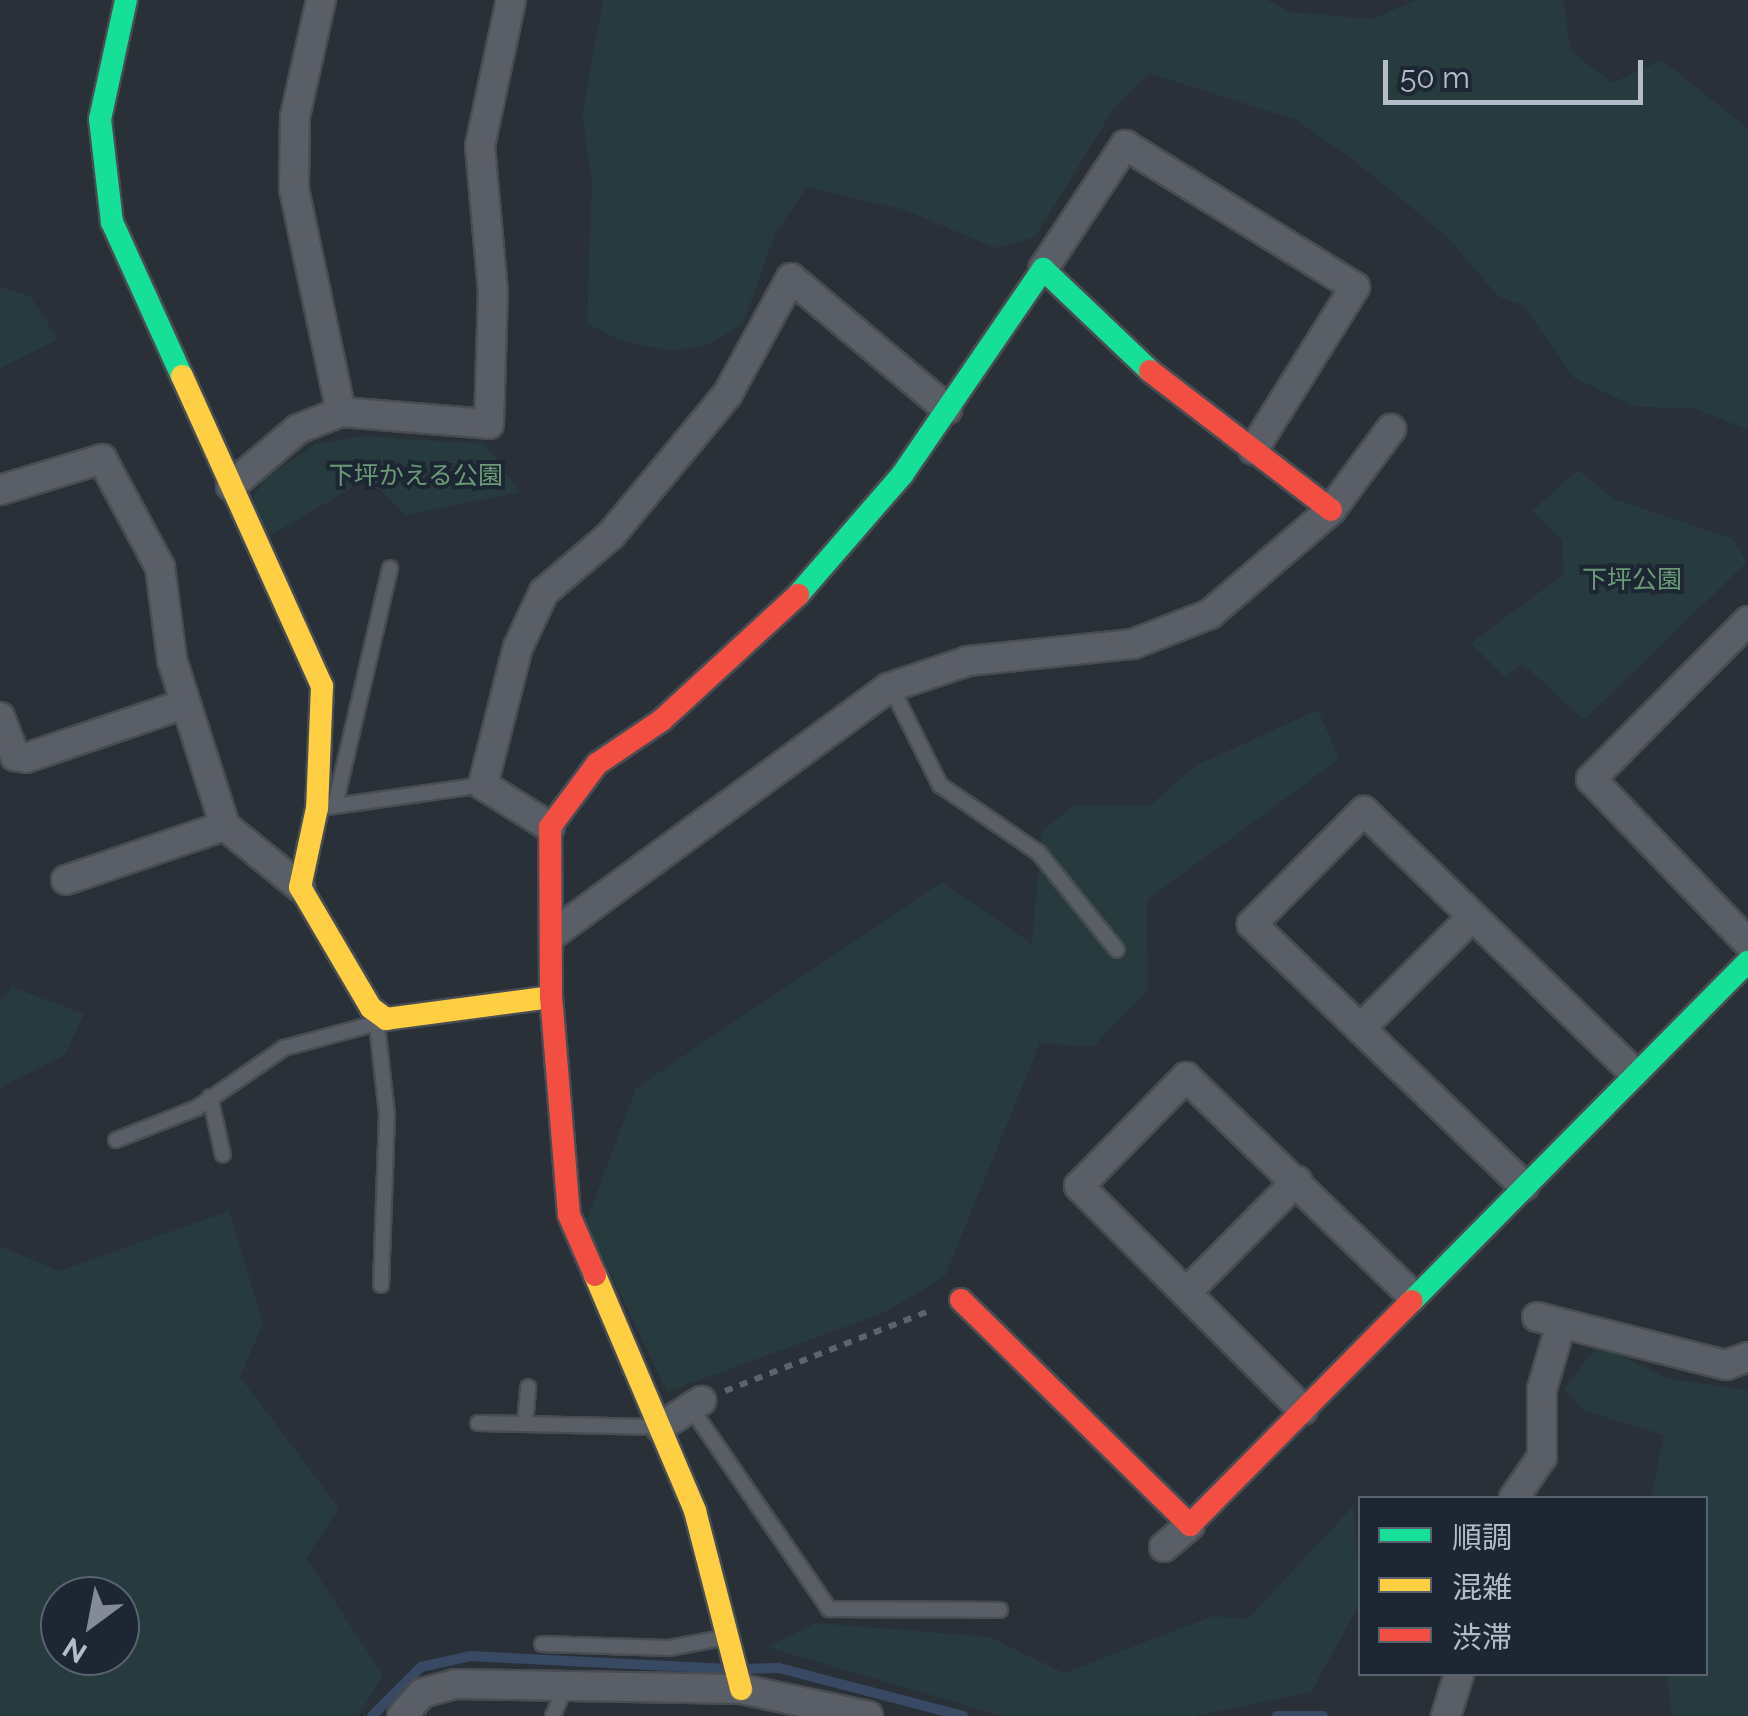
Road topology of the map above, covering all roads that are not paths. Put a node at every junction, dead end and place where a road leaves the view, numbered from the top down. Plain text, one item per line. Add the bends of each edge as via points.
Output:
1 (126, 0) edge
2 (320, 0) edge
3 (511, 0) edge
4 (1043, 269) junction
5 (947, 409) junction
6 (340, 412) junction
7 (1391, 429) dead end
8 (1253, 450) junction
9 (231, 486) junction
10 (0, 490) edge
11 (1331, 510) junction
12 (390, 568) dead end
13 (1748, 621) edge
14 (890, 687) junction
15 (185, 704) junction
16 (0, 717) edge
17 (483, 785) junction
18 (326, 807) junction
19 (225, 826) junction
20 (550, 827) junction
21 (66, 880) dead end
22 (300, 887) junction
23 (1471, 918) junction
24 (556, 932) junction
25 (1748, 944) edge
26 (1116, 950) dead end
27 (1748, 962) edge
28 (551, 997) junction
29 (379, 1023) junction
30 (1363, 1026) junction
31 (1634, 1073) junction
32 (210, 1096) junction
33 (116, 1140) dead end
34 (223, 1156) dead end
35 (1297, 1181) junction
36 (1524, 1186) junction
37 (382, 1285) dead end
38 (1186, 1293) junction
39 (1412, 1295) junction
40 (961, 1300) road end
41 (1748, 1358) edge
42 (528, 1387) dead end
43 (696, 1405) joint
44 (1303, 1410) junction
45 (478, 1423) dead end
46 (526, 1424) junction
47 (660, 1427) junction
48 (1515, 1496) edge
49 (1190, 1525) junction
50 (1164, 1547) dead end
51 (1000, 1610) dead end
52 (728, 1637) junction
53 (542, 1644) dead end
54 (1458, 1676) edge
55 (740, 1689) junction
56 (558, 1703) edge
57 (402, 1716) edge
58 (868, 1716) edge
59 (1446, 1716) edge

1 - 9 street via 100,119 104,188
2 - 6 street via 295,116 294,189
3 - 6 street via 480,146 492,292 489,424
4 - 5 street
4 - 8 street via 1154,375
4 - 8 street via 1126,145 1355,287
5 - 17 street via 791,278 726,395 611,535 544,592 504,682
5 - 20 street via 782,612 662,720 597,764
6 - 9 street via 298,429
7 - 11 street
8 - 11 street via 1302,478
9 - 18 street via 322,686
10 - 15 street via 102,459 160,567
11 - 14 street via 1210,614 1133,644 968,661
12 - 18 lane
13 - 25 street via 1590,779
14 - 24 street
14 - 26 lane via 940,785 1038,852
15 - 16 street via 26,758 15,756
15 - 19 street
17 - 18 lane
17 - 20 street
18 - 22 street
19 - 21 street
19 - 22 street
20 - 24 street
22 - 29 street
23 - 30 street
23 - 30 street via 1364,811 1252,924
23 - 31 street
24 - 28 street
27 - 31 street
28 - 29 street
28 - 47 street via 569,1215
29 - 32 lane via 284,1048
29 - 37 lane via 387,1114
30 - 36 street
31 - 36 street
32 - 33 lane
32 - 34 lane
35 - 38 street
35 - 38 street via 1186,1077 1079,1186
35 - 39 street
36 - 39 street
38 - 44 street
39 - 44 street
40 - 49 street
41 - 48 street via 1726,1365 1549,1320 1542,1457
42 - 46 lane
43 - 47 street
43 - 51 lane via 829,1609
44 - 49 street
45 - 46 lane
46 - 47 lane
47 - 52 street via 696,1511
49 - 50 street
52 - 53 lane via 669,1648
52 - 55 street
54 - 59 street
55 - 56 street
55 - 58 street
56 - 57 street via 455,1684 422,1693

